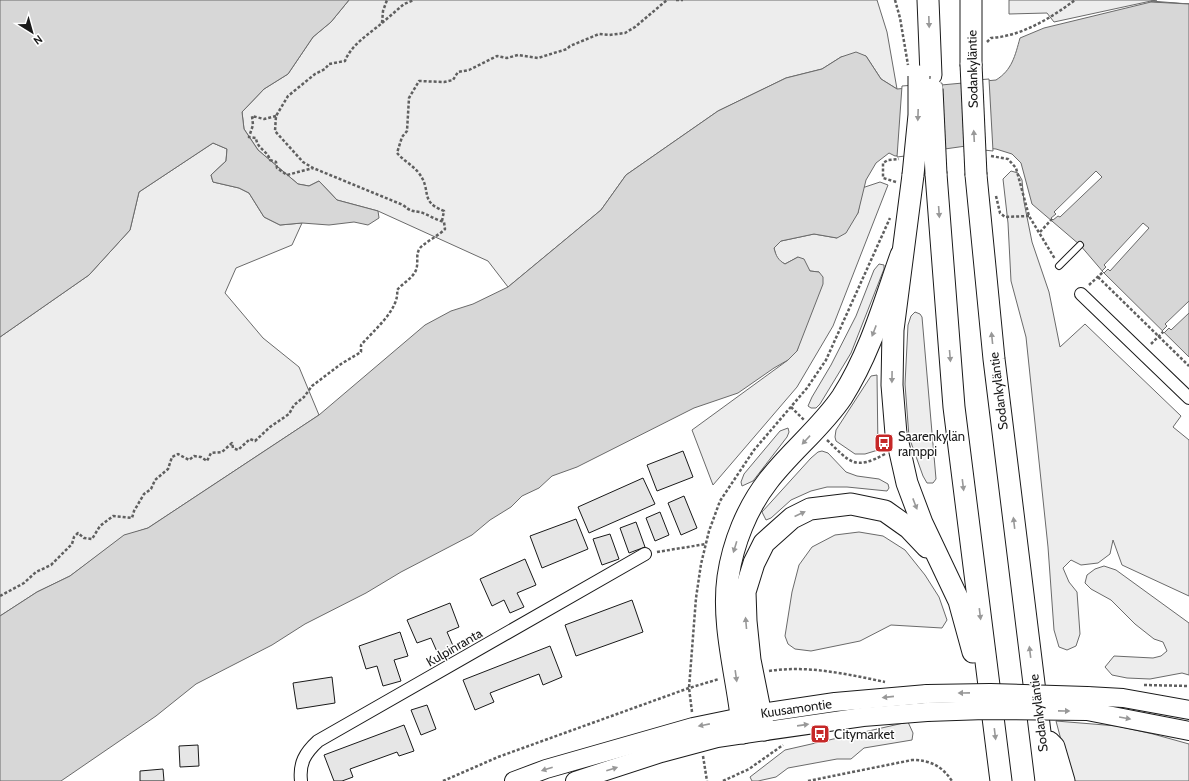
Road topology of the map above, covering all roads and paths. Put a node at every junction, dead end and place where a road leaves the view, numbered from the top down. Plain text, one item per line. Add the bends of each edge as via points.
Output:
1 (387, 0) edge
2 (414, 0) edge
3 (667, 0) edge
4 (676, 0) edge
5 (683, 0) edge
6 (895, 0) edge
7 (928, 0) edge
8 (972, 0) edge
9 (1075, 0) edge
10 (382, 23) junction
11 (991, 38) dead end
12 (919, 73) junction
13 (276, 116) junction
14 (883, 163) dead end
15 (313, 168) junction
16 (906, 179) junction
17 (1005, 217) dead end
18 (1052, 219) dead end
19 (442, 221) junction
20 (1039, 232) junction
21 (1080, 245) dead end
22 (901, 255) junction
23 (1059, 266) joint
24 (1103, 272) dead end
25 (1098, 277) junction
26 (1081, 294) joint
27 (1163, 332) dead end
28 (1159, 335) junction
29 (1150, 344) dead end
30 (1189, 366) edge
31 (1189, 398) edge
32 (791, 408) dead end
33 (807, 423) dead end
34 (822, 436) dead end
35 (886, 454) dead end
36 (706, 544) dead end
37 (645, 554) joint
38 (939, 560) junction
39 (0, 596) edge
40 (986, 667) junction
41 (764, 672) dead end
42 (722, 678) dead end
43 (891, 683) dead end
44 (1087, 703) junction
45 (1189, 710) edge
46 (752, 723) junction
47 (1189, 731) edge
48 (1040, 732) junction
49 (788, 742) dead end
50 (702, 752) dead end
51 (301, 781) edge
52 (443, 781) edge
53 (514, 781) edge
54 (574, 781) edge
55 (707, 781) edge
56 (723, 781) edge
57 (808, 781) edge
58 (952, 781) edge
59 (1001, 781) edge
60 (1046, 781) edge
61 (1064, 781) edge

1 - 10 path
2 - 10 path via 404,4
3 - 19 path via 635,28 625,33 600,34 567,49 538,58 518,55 508,58 497,56 469,70 458,72 453,80 419,81 409,98 407,131 402,137 397,153 419,173 426,185 428,201 434,207 444,210
4 - 5 path
6 - 12 path via 903,32
7 -> 12 highway via 930,43 919,63
48 -> 8 highway, Sodankyläntie, bridge via 994,359 976,175 971,64
9 - 11 path via 1052,18 1004,37
10 - 13 path via 356,45 345,61 329,64 326,69 315,74 288,96
12 -> 16 highway, bridge via 919,115
12 -> 40 highway, bridge via 936,174 954,407
13 - 15 path via 275,131 303,162
13 - 15 path via 264,119 252,116 254,125 249,137 256,138 258,147 270,160 276,162 277,168 288,175
14 - 16 path via 883,178
15 - 19 path via 403,205 411,212 421,212
16 - 22 highway
17 - 20 path via 1029,216
18 - 20 path
19 - 39 path via 445,229 438,237 421,247 417,255 417,269 397,290 398,296 390,313 361,345 361,352 340,364 312,386 289,414 255,441 250,439 238,450 233,448 232,443 222,452 211,453 207,461 194,456 189,460 178,454 172,457 168,469 144,494 132,518 113,516 100,526 92,539 84,538 78,533 72,544 51,565 36,572 24,584
20 - 23 path
21 - 23 lane
22 -> 38 highway via 893,330 892,385 896,434 907,483
22 -> 46 highway via 883,308 856,372 823,422 769,480 753,503 738,537 730,565 728,630
24 - 25 path
25 - 26 path
25 - 28 path
26 - 31 street
27 - 28 path
28 - 29 path
28 - 30 path
32 - 33 path
34 - 35 path via 848,460 860,464 872,462
36 - 37 path
37 - 51 street, Kulpinranta via 318,741 302,759
38 - 40 highway via 959,601 973,655
46 -> 38 highway via 745,592 754,563 764,543 778,529 810,509 851,504 869,507 885,512 909,528
40 -> 59 highway
41 - 43 path via 783,669 805,670
42 - 52 path via 506,754
44 - 45 main road via 1123,698
46 -> 44 main road, Kuusamontie, bridge
44 -> 46 main road, Kuusamontie, bridge via 990,693 927,694 835,702
44 -> 47 main road
46 -> 53 main road, Kuusamontie via 693,727 546,769
54 -> 46 main road, Kuusamontie via 717,738
48 - 60 highway, Sodankyläntie
48 - 61 highway via 1054,748
49 - 56 path via 748,769
50 - 55 path
57 - 58 path via 898,761 917,760 934,764 944,770

